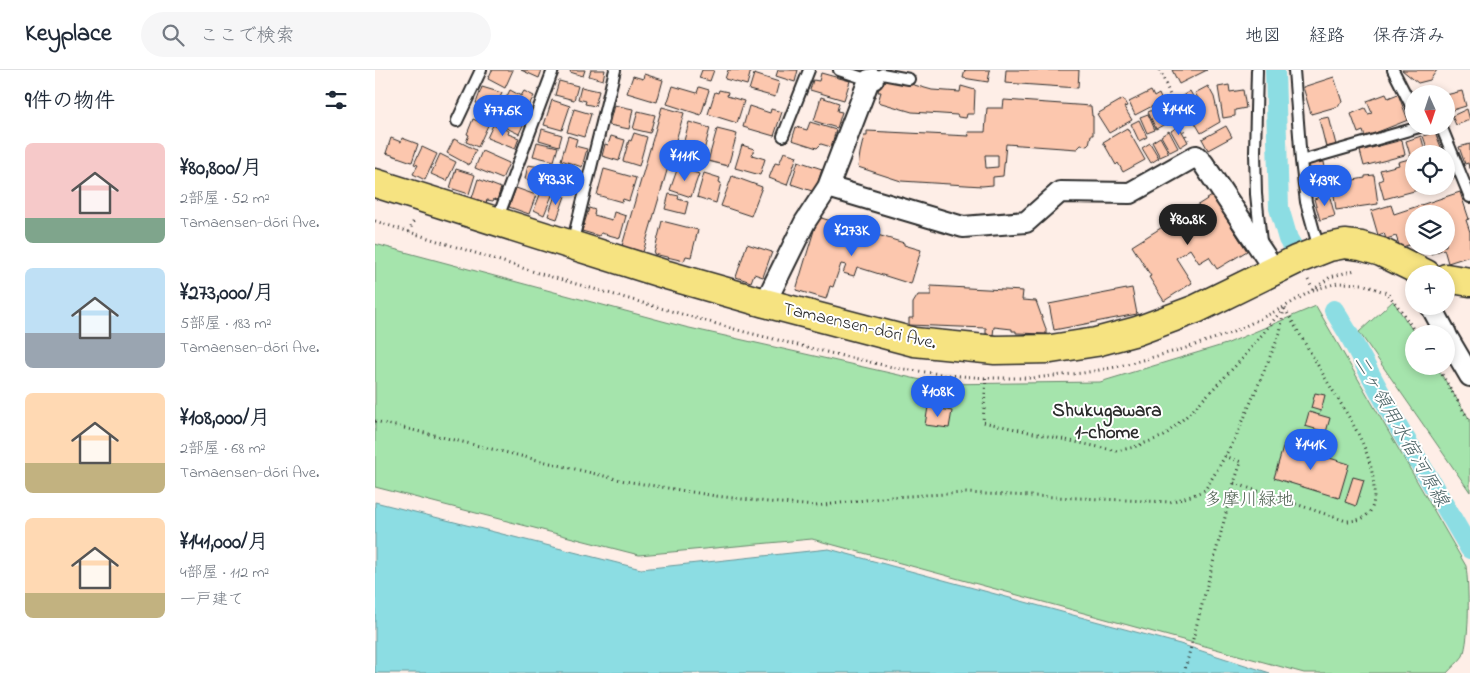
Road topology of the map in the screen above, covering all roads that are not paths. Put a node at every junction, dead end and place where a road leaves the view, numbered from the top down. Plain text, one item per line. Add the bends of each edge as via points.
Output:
1 (481, 70) edge
2 (553, 70) edge
3 (615, 70) edge
4 (809, 70) edge
5 (839, 70) edge
6 (1257, 70) edge
7 (1294, 70) edge
8 (1393, 70) edge
9 (909, 79) dead end
10 (871, 80) junction
11 (1405, 94) edge
12 (457, 122) dead end
13 (1405, 131) edge
14 (1445, 135) edge
15 (783, 136) dead end
16 (1301, 161) junction
17 (375, 183) edge
18 (828, 187) junction
19 (1470, 196) edge
20 (497, 220) junction
21 (572, 245) junction
22 (1319, 250) junction
23 (1269, 261) junction
24 (1408, 265) edge
25 (1455, 280) edge
26 (1470, 282) edge
27 (765, 303) junction
28 (1455, 350) edge
29 (1470, 376) edge

1 - 12 lane
2 - 20 lane
3 - 21 lane
4 - 15 lane
5 - 10 lane
6 - 23 lane via 1256,194
7 - 16 lane
8 - 11 lane
9 - 10 lane via 882,74
10 - 18 street
13 - 16 lane
14 - 19 lane
16 - 22 lane via 1306,202
17 - 20 main road, Tamaensen-dōri Ave.
18 - 23 street via 963,227 1017,223 1026,222 1060,192 1130,193 1195,156 1203,163
18 - 27 street via 805,222
20 - 21 main road, Tamaensen-dōri Ave.
21 - 27 main road, Tamaensen-dōri Ave.
22 - 23 main road, Tamaensen-dōri Ave.
22 - 24 main road, Tamaensen-dōri Ave. via 1345,244 1361,246
23 - 27 main road, Tamaensen-dōri Ave. via 1196,309 1162,323 1096,342 1051,349 995,350 915,342
25 - 26 main road
28 - 29 street

